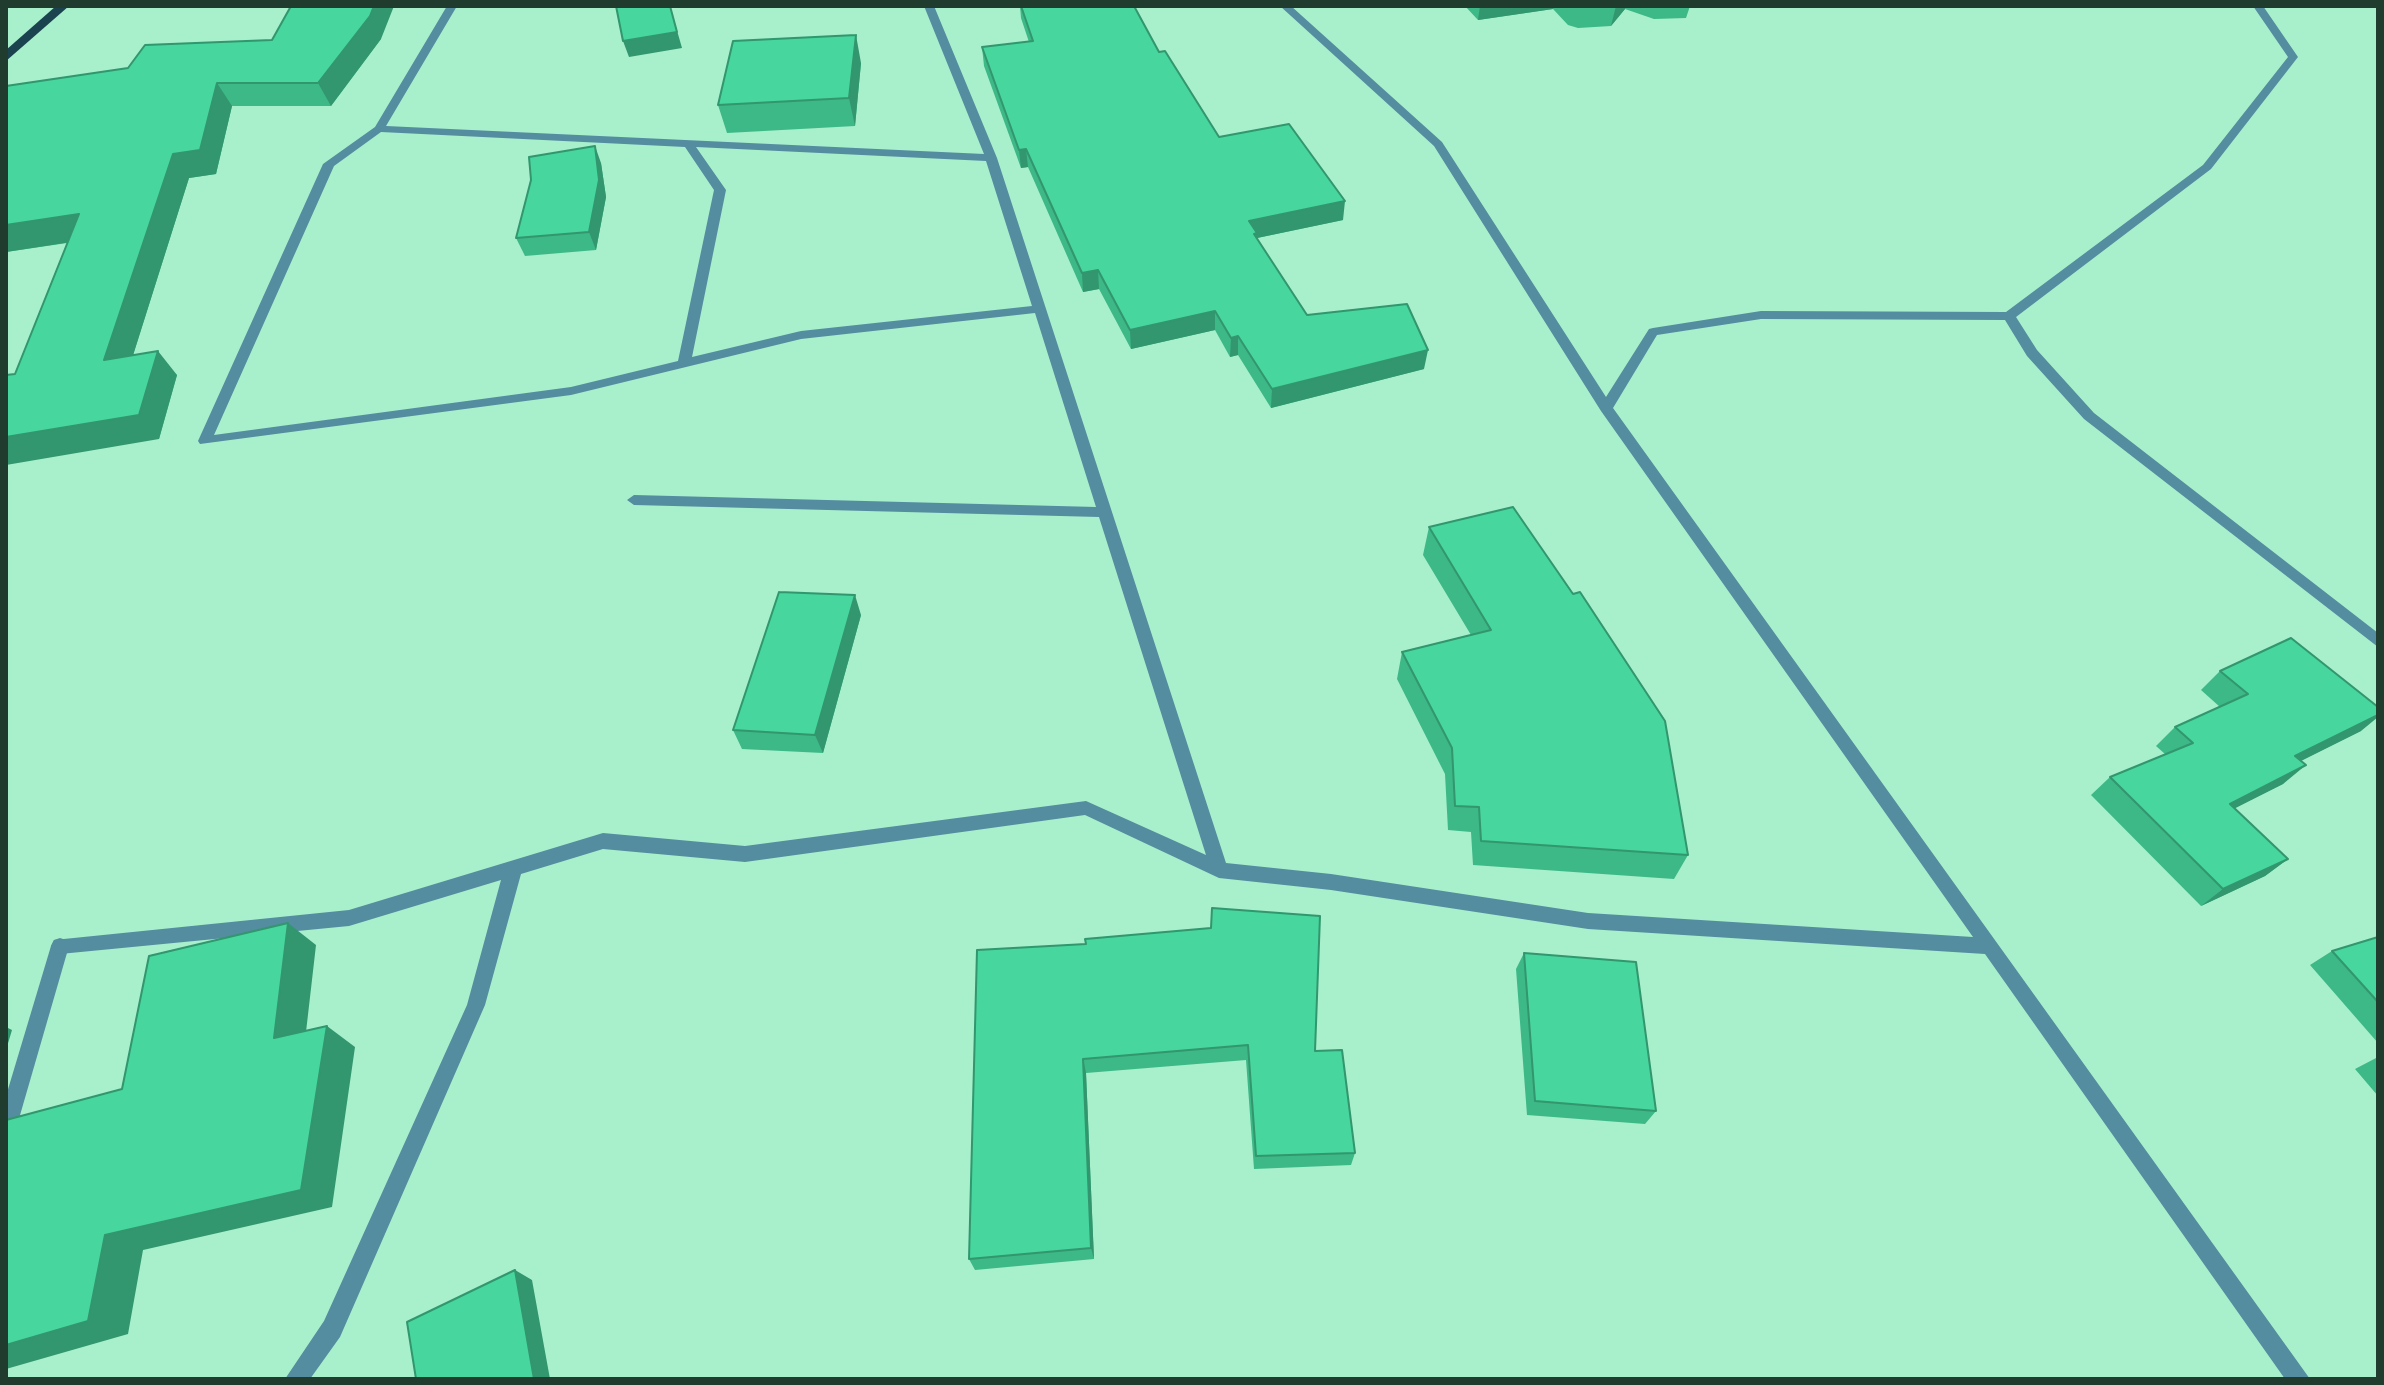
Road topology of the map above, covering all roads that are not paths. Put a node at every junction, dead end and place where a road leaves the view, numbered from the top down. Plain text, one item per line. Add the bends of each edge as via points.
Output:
1 (63, 6) edge
2 (452, 6) edge
3 (921, 6) edge
4 (929, 6) edge
5 (1285, 6) edge
6 (2258, 6) edge
7 (936, 24) junction
8 (6, 57) edge
9 (379, 129) junction
10 (688, 143) junction
11 (991, 158) junction
12 (1040, 309) junction
13 (2009, 316) junction
14 (684, 364) junction
15 (1606, 408) junction
16 (634, 500) dead end
17 (1105, 512) junction
18 (2378, 641) edge
19 (513, 869) junction
20 (1219, 870) junction
21 (1990, 946) junction
22 (6, 1129) edge
23 (296, 1379) edge
24 (2299, 1379) edge

1 - 8 main road
2 - 9 street
3 - 7 street
4 - 7 street
5 - 15 street via 1438,144
6 - 13 street via 2293,57 2207,167
7 - 11 street
9 - 10 street
9 - 14 street via 329,164 205,441 571,391
10 - 11 street
10 - 14 street via 720,190
11 - 12 street
12 - 14 street via 801,335
12 - 17 street
13 - 15 street via 1761,315 1653,332
13 - 18 street via 2032,353 2089,416
15 - 21 street
16 - 17 street
17 - 20 street
19 - 20 street via 603,841 745,854 1086,808
19 - 22 street via 349,918 60,946
19 - 23 street via 476,1005 332,1329
20 - 21 street via 1588,921
21 - 24 street

